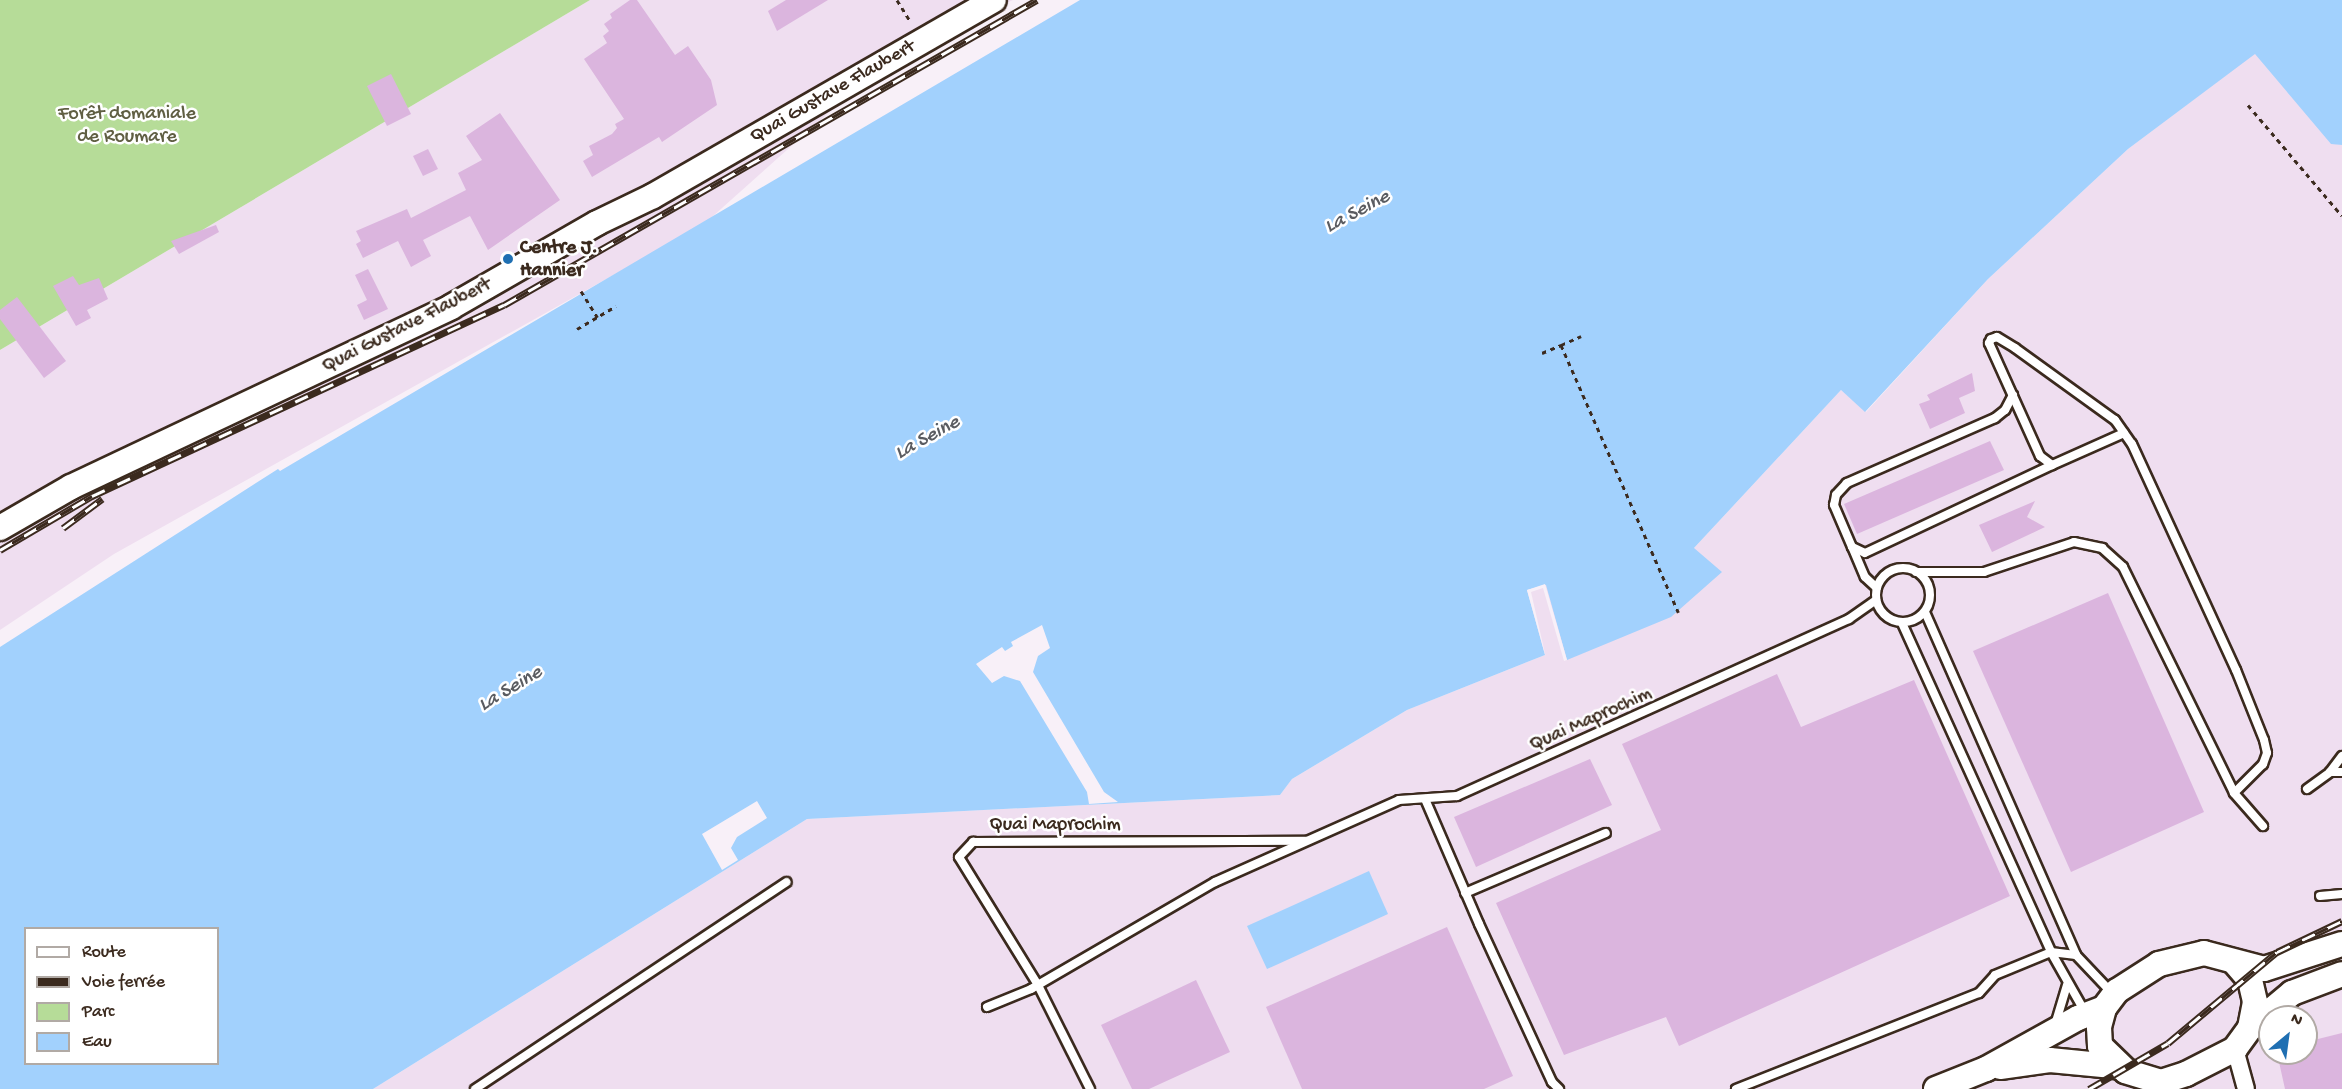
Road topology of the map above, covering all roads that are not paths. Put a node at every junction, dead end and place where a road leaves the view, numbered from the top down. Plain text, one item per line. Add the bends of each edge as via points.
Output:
1 (994, 0) edge
2 (2013, 395) junction
3 (2124, 433) junction
4 (2052, 465) junction
5 (0, 528) edge
6 (1852, 547) junction
7 (1916, 572) junction
8 (1877, 588) junction
9 (1876, 600) junction
10 (1925, 612) junction
11 (1902, 623) junction
12 (2342, 756) edge
13 (2342, 765) edge
14 (2330, 772) junction
15 (2342, 772) edge
16 (2307, 789) dead end
17 (2234, 793) junction
18 (1425, 799) junction
19 (2263, 826) dead end
20 (1606, 833) dead end
21 (1309, 841) junction
22 (787, 882) dead end
23 (1465, 893) junction
24 (2342, 894) edge
25 (2320, 896) dead end
26 (2342, 944) edge
27 (2051, 952) junction
28 (2076, 955) junction
29 (2235, 963) junction
30 (2342, 974) edge
31 (1038, 985) junction
32 (2067, 985) junction
33 (2102, 1006) junction
34 (987, 1007) dead end
35 (2250, 1028) junction
36 (2053, 1032) junction
37 (2235, 1049) junction
38 (2121, 1067) junction
39 (1986, 1069) junction
40 (475, 1089) edge
41 (1090, 1089) edge
42 (1559, 1089) edge
43 (1736, 1089) edge
44 (1936, 1089) edge
45 (2246, 1089) edge

1 - 5 main road, Quai Gustave Flaubert via 451,307 71,487
2 - 3 lane via 1989,343 1997,337 2115,420
2 - 4 lane via 2040,456
2 - 6 lane via 1995,418 1847,483 1836,495 1834,505
3 - 4 lane
3 - 17 lane via 2195,578 2264,740 2267,753 2263,764
4 - 6 lane via 1865,553
6 - 8 lane via 1865,577
7 - 8 lane via 1893,570
7 - 10 lane via 1929,587
7 - 17 lane via 1984,572 2074,542 2102,548 2124,567
8 - 9 lane
9 - 11 lane via 1885,616
9 - 18 lane, Quai Maprochim via 1849,619 1560,752 1457,796
10 - 11 lane
10 - 28 lane
11 - 27 lane
12 - 14 lane
13 - 14 lane
14 - 15 lane
14 - 16 lane
17 - 19 lane
18 - 21 lane, Quai Maprochim via 1399,801
18 - 23 lane
20 - 23 lane
21 - 31 lane, Quai Maprochim via 1215,882
21 - 31 lane, Quai Maprochim via 973,842 959,857
22 - 40 lane
23 - 42 lane via 1552,1082
24 - 25 lane
26 - 29 main road via 2264,969
27 - 28 lane
27 - 32 lane
27 - 43 lane via 1995,975 1979,993
28 - 33 lane
29 - 33 main road via 2204,953 2159,964
29 - 35 main road via 2250,980 2255,1002
30 - 35 main road via 2292,993
31 - 34 lane, Quai Maprochim
31 - 41 lane, Quai Maprochim
32 - 33 lane
32 - 36 lane
33 - 36 main road
33 - 38 main road via 2100,1046
35 - 37 main road
36 - 39 main road
37 - 38 main road via 2161,1082
37 - 45 street
38 - 39 main road via 2050,1060
39 - 44 main road

